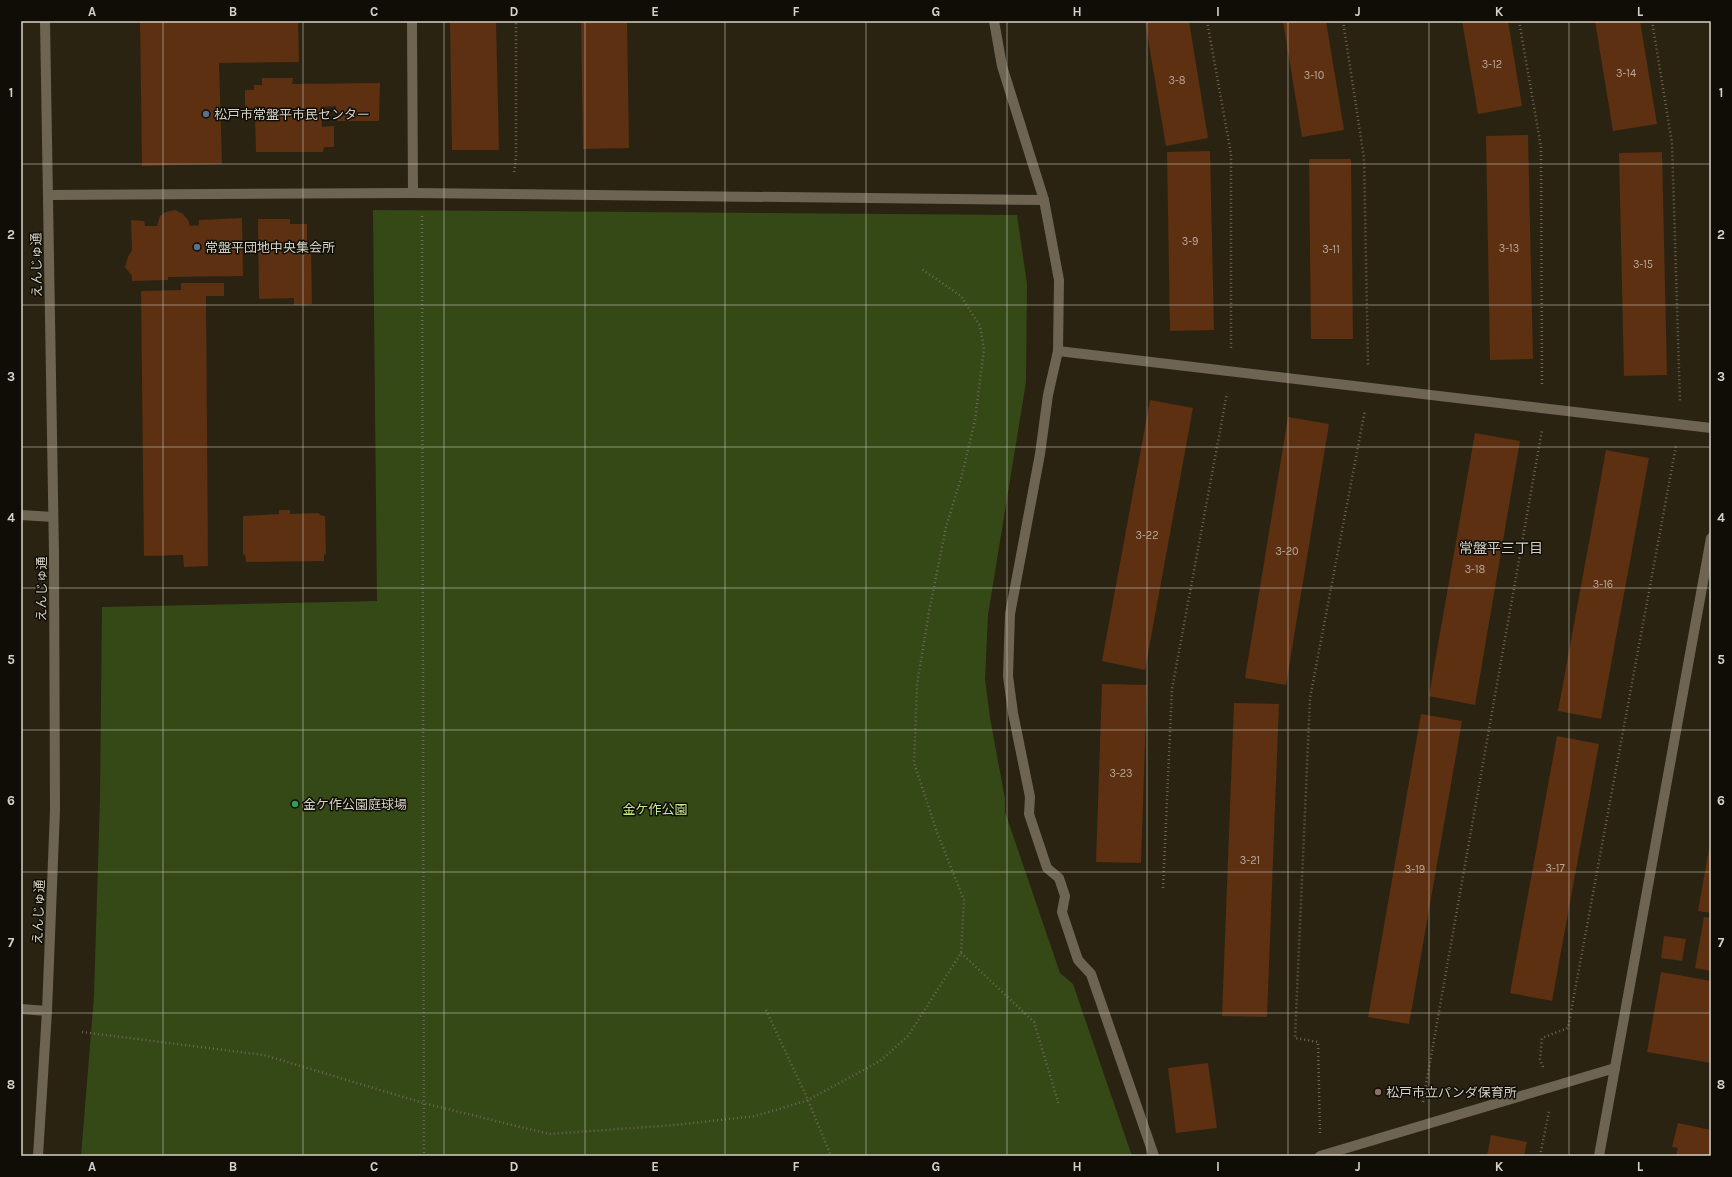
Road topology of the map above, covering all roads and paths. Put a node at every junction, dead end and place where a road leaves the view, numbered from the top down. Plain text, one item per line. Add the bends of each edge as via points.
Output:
1 (46, 21) edge
2 (412, 21) edge
3 (516, 21) edge
4 (994, 21) edge
5 (1208, 21) edge
6 (1343, 21) edge
7 (1519, 21) edge
8 (1652, 21) edge
9 (417, 193) junction
10 (512, 194) junction
11 (48, 195) junction
12 (1044, 200) junction
13 (920, 268) dead end
14 (1058, 351) junction
15 (1231, 371) junction
16 (1369, 388) junction
17 (1542, 408) junction
18 (1679, 425) junction
19 (1711, 428) edge
20 (21, 515) edge
21 (53, 517) junction
22 (1711, 538) edge
23 (1709, 565) edge
24 (1163, 888) dead end
25 (961, 953) junction
26 (21, 1009) edge
27 (766, 1010) dead end
28 (47, 1011) junction
29 (82, 1032) dead end
30 (1615, 1068) junction
31 (1550, 1088) junction
32 (808, 1100) junction
33 (423, 1103) junction
34 (1059, 1105) dead end
35 (1419, 1127) junction
36 (424, 1155) edge
37 (38, 1156) edge
38 (428, 1156) edge
39 (831, 1156) edge
40 (1154, 1156) edge
41 (1320, 1156) edge
42 (1540, 1156) edge
43 (1599, 1156) edge

1 - 11 street, えんじゅ通
2 - 9 street
3 - 10 path via 516,159
4 - 12 street via 1002,66
5 - 15 path via 1231,154
6 - 16 path via 1364,158
7 - 17 path via 1541,147
8 - 18 path via 1672,143
9 - 10 street
9 - 11 street
9 - 33 path
10 - 12 street
11 - 21 street, えんじゅ通
12 - 14 street via 1059,280
13 - 25 path via 961,296 980,326 984,349 975,420 962,476 946,527 917,684 914,763 938,835 964,900
14 - 15 street
14 - 40 street via 1010,614 1008,676 1030,797 1029,814 1047,868 1059,878 1065,896 1062,912 1078,960 1091,974
15 - 16 street
15 - 24 path via 1172,689
16 - 17 street
16 - 41 path via 1310,698 1295,1038 1318,1042
17 - 18 street
17 - 35 path via 1543,424
18 - 19 street
18 - 31 path via 1568,1028 1542,1038 1540,1059
20 - 21 street
21 - 28 street, えんじゅ通 via 56,810
22 - 23 street
23 - 30 street
25 - 32 path via 908,1036 880,1061
25 - 34 path via 1034,1022
26 - 28 street
27 - 32 path
28 - 37 street, えんじゅ通
29 - 33 path via 264,1055
30 - 31 street
30 - 43 street
31 - 35 street
31 - 42 path via 1551,1102
32 - 33 path via 756,1116 549,1134
32 - 39 path
33 - 36 path
35 - 41 street
36 - 38 path

